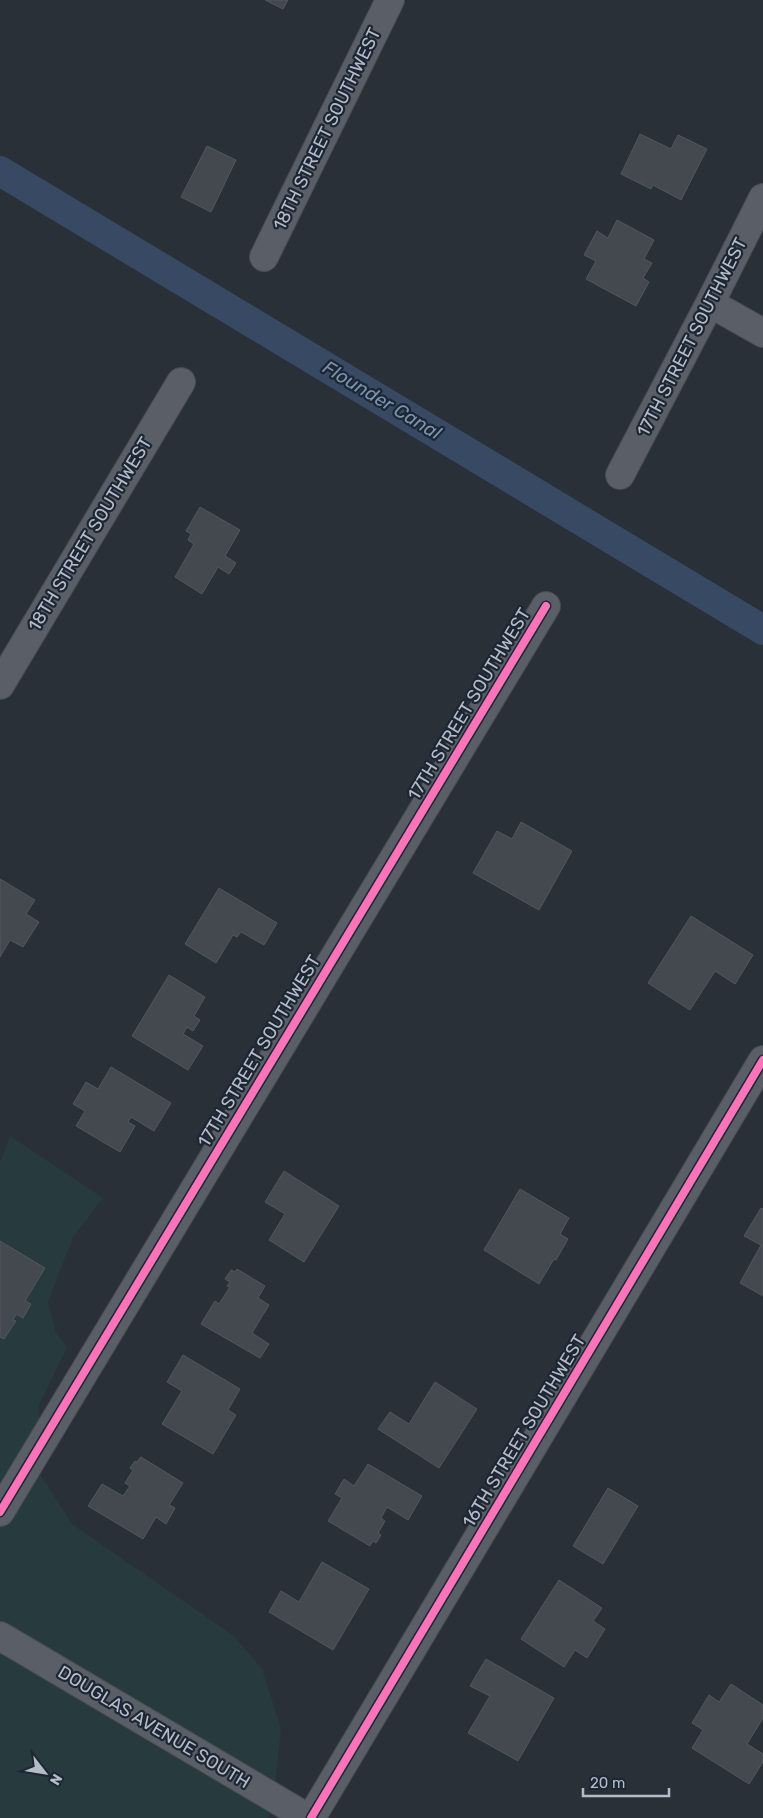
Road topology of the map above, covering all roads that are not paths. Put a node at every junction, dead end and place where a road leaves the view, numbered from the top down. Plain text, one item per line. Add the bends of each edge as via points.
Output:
1 (390, 0) edge
2 (763, 198) edge
3 (264, 257) dead end
4 (710, 303) junction
5 (763, 333) edge
6 (181, 382) dead end
7 (620, 475) dead end
8 (546, 606) dead end
9 (0, 685) edge
10 (763, 1060) edge
11 (0, 1512) edge
12 (0, 1636) edge
13 (310, 1818) edge

1 - 3 street, 18TH STREET SOUTHWEST
2 - 4 street, 17TH STREET SOUTHWEST
4 - 5 street
4 - 7 street, 17TH STREET SOUTHWEST
6 - 9 street, 18TH STREET SOUTHWEST
8 - 11 street, 17TH STREET SOUTHWEST
10 - 13 street, 16TH STREET SOUTHWEST
12 - 13 street, DOUGLAS AVENUE SOUTH

